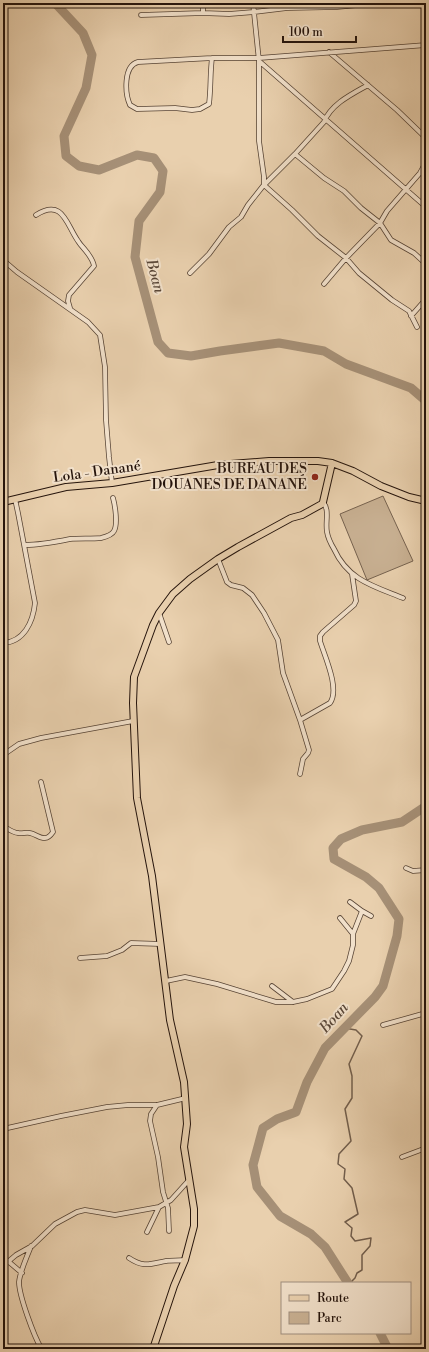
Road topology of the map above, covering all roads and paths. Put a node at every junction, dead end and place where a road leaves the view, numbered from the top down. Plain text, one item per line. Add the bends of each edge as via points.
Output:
1 (203, 3) edge
2 (253, 3) edge
3 (378, 3) edge
4 (254, 12) junction
5 (203, 13) junction
6 (141, 15) dead end
7 (426, 45) edge
8 (329, 52) junction
9 (212, 58) junction
10 (259, 59) junction
11 (368, 85) junction
12 (326, 118) junction
13 (426, 138) edge
14 (295, 154) junction
15 (426, 162) edge
16 (264, 185) junction
17 (407, 189) junction
18 (426, 206) edge
19 (36, 215) dead end
20 (380, 223) junction
21 (346, 258) junction
22 (3, 260) edge
23 (426, 264) edge
24 (190, 273) dead end
25 (324, 284) dead end
26 (426, 299) edge
27 (70, 308) junction
28 (412, 316) junction
29 (417, 327) dead end
30 (332, 463) junction
31 (112, 483) junction
32 (113, 498) dead end
33 (15, 499) junction
34 (426, 501) edge
35 (3, 502) edge
36 (324, 502) junction
37 (25, 545) junction
38 (218, 559) junction
39 (352, 574) junction
40 (403, 598) dead end
41 (159, 613) junction
42 (3, 642) edge
43 (169, 642) dead end
44 (133, 720) junction
45 (300, 720) junction
46 (3, 755) edge
47 (300, 774) dead end
48 (41, 782) dead end
49 (3, 826) edge
50 (406, 868) dead end
51 (426, 870) edge
52 (350, 902) dead end
53 (362, 911) junction
54 (371, 916) dead end
55 (340, 918) dead end
56 (353, 934) junction
57 (162, 944) junction
58 (80, 958) dead end
59 (166, 981) junction
60 (272, 986) dead end
61 (293, 1002) junction
62 (426, 1013) edge
63 (383, 1025) dead end
64 (186, 1098) junction
65 (157, 1105) junction
66 (3, 1129) edge
67 (426, 1148) edge
68 (402, 1157) dead end
69 (189, 1180) junction
70 (166, 1203) junction
71 (159, 1207) junction
72 (169, 1231) dead end
73 (147, 1232) dead end
74 (32, 1246) junction
75 (129, 1258) dead end
76 (185, 1260) junction
77 (9, 1262) junction
78 (3, 1266) edge
79 (22, 1273) junction
80 (41, 1348) dead end
81 (153, 1349) edge

1 - 5 street
2 - 4 street
3 - 4 street
4 - 5 street
4 - 10 street
5 - 6 street
7 - 8 street
8 - 10 street
8 - 11 street
9 - 9 street via 211,89 209,104 206,106 192,110 137,109 130,105 127,79 128,71 134,63
9 - 10 street
10 - 12 street
10 - 16 street via 259,141
11 - 12 street via 348,95
11 - 13 street
12 - 14 street
12 - 17 street
14 - 16 street
14 - 20 street via 344,191
15 - 17 street
16 - 21 street via 318,236
16 - 24 street via 241,217 229,227 209,254
17 - 18 street
17 - 20 street
19 - 27 street via 47,209 53,209 61,214 93,260 94,266 69,295
20 - 21 street
20 - 23 street via 391,240 414,253
21 - 25 street
21 - 28 street via 392,300 406,308
22 - 27 street
26 - 28 street
27 - 31 street via 94,328 101,340
28 - 29 street
30 - 31 main road, Lola - Danané via 269,461 218,465
30 - 34 main road, Lola - Danané via 409,497
30 - 36 main road
31 - 33 main road, Lola - Danané via 66,487
32 - 37 street via 116,508 115,526 110,535
33 - 35 main road, Lola - Danané
33 - 37 street
36 - 38 main road
36 - 39 street via 327,507 326,529 330,542 340,562
37 - 42 street via 34,609 26,632 13,641
38 - 41 main road via 173,594
38 - 45 street via 227,582 252,594 273,630 278,640 283,673
39 - 40 street
39 - 45 street via 356,601 354,605 320,636 334,687 333,699
41 - 43 street
41 - 44 main road via 134,676
44 - 46 street via 30,741 19,744
44 - 57 main road via 139,808
45 - 47 street via 309,750 303,759
48 - 49 street via 52,834 42,838 33,833 16,833
50 - 51 street via 413,871
52 - 53 street
53 - 54 street
53 - 56 street
55 - 56 street
56 - 61 street via 349,961 332,989
57 - 58 street via 131,943 108,956
57 - 59 main road
59 - 61 street via 186,977 276,1002
59 - 64 main road via 170,1020
60 - 61 street
62 - 63 street
64 - 65 street
64 - 69 main road via 187,1124 184,1147
65 - 66 street via 107,1107
65 - 70 street via 150,1121
67 - 68 street
69 - 70 street
69 - 76 main road via 194,1226
70 - 71 street
70 - 72 street
71 - 73 street
71 - 74 street via 115,1215 85,1210 77,1212 56,1224
74 - 77 street
74 - 79 street
75 - 76 street via 147,1265
76 - 81 main road
77 - 78 street
77 - 79 street
79 - 80 street via 19,1282 22,1298

